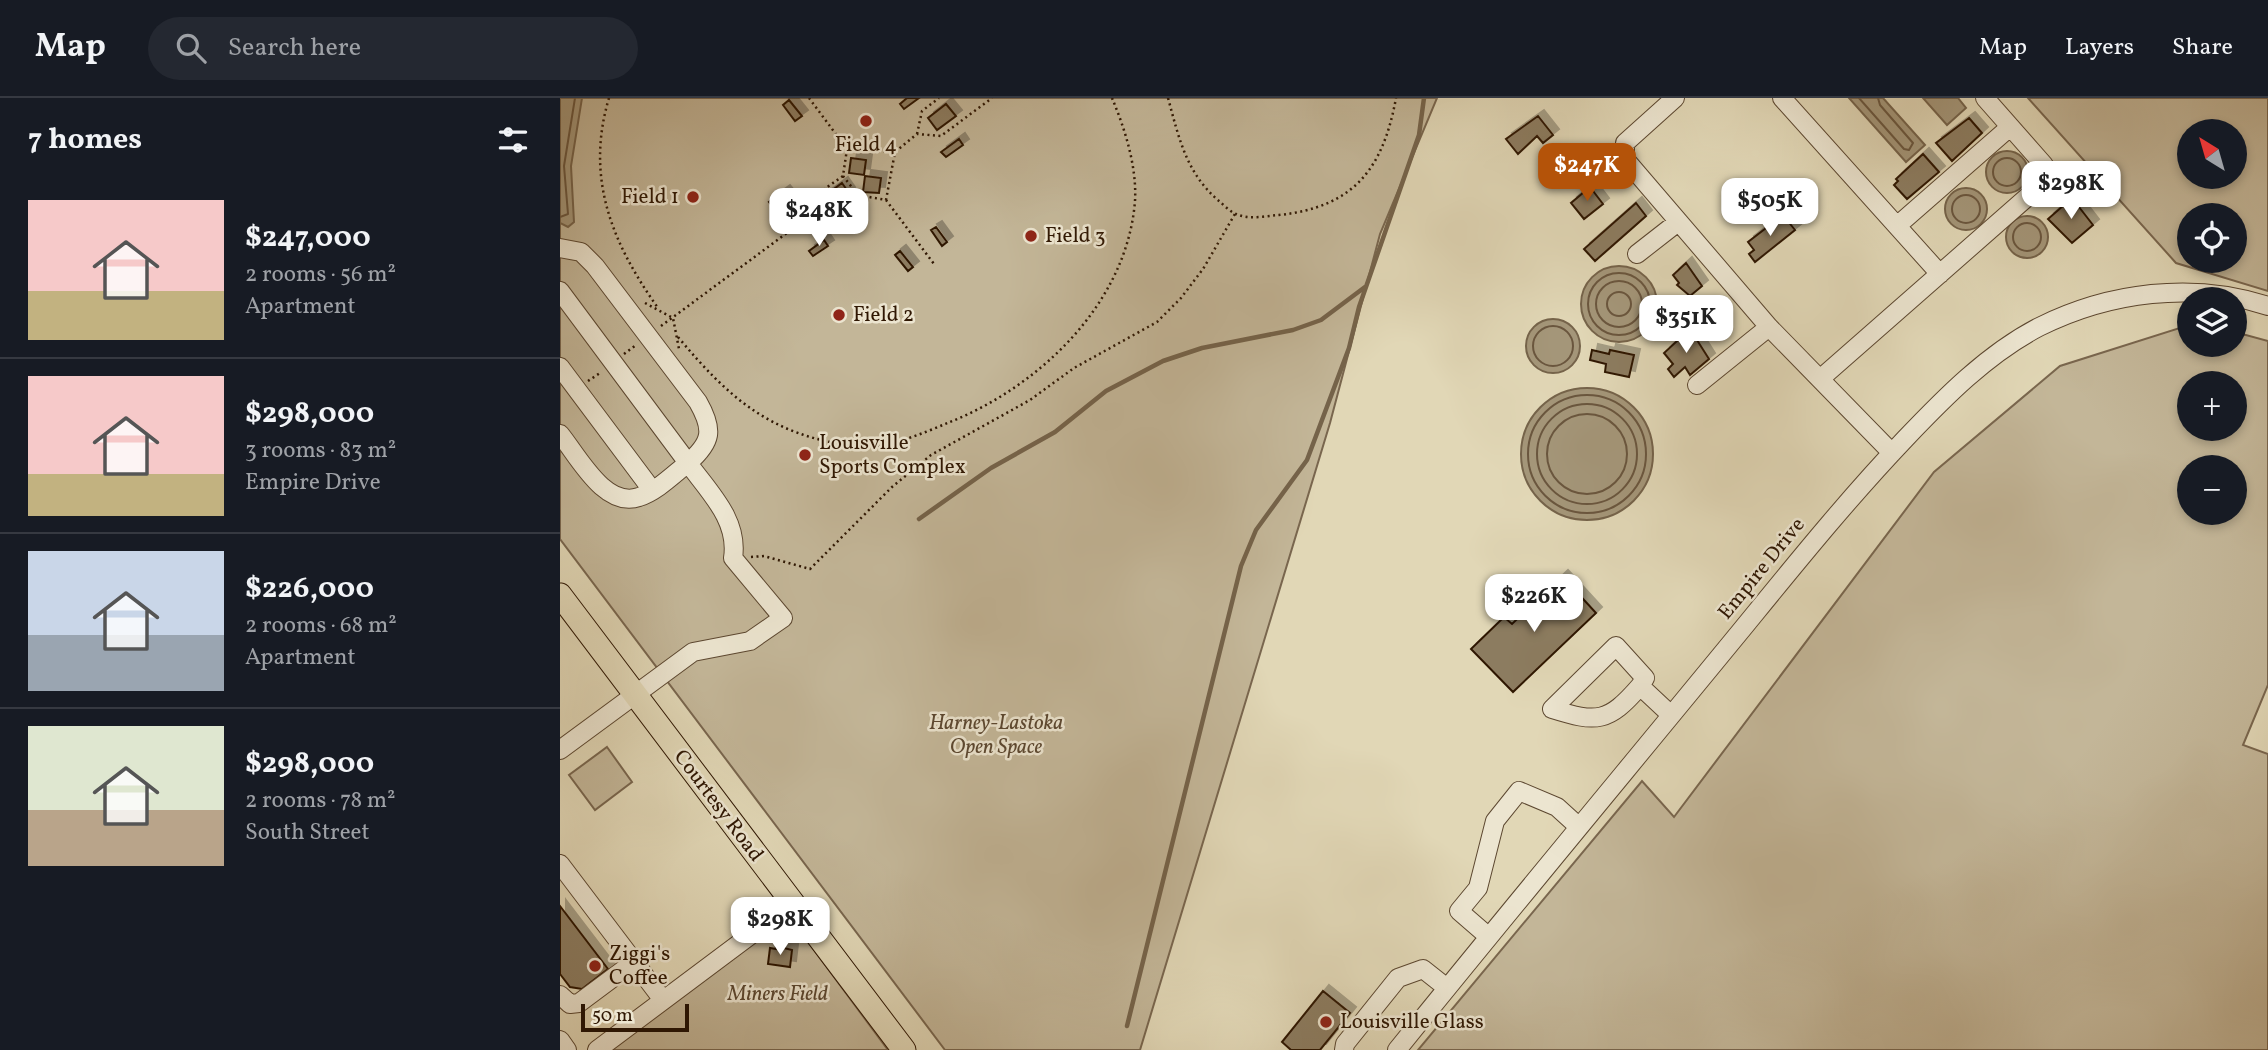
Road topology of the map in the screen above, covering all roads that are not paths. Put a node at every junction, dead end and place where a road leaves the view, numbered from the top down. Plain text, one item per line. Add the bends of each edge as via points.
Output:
1 (1675, 98) edge
2 (1782, 98) edge
3 (1985, 98) edge
4 (2010, 127) junction
5 (1678, 222) junction
6 (1898, 225) junction
7 (560, 248) edge
8 (1637, 254) dead end
9 (1940, 274) junction
10 (560, 291) edge
11 (2268, 306) edge
12 (1769, 327) junction
13 (560, 367) edge
14 (1820, 379) junction
15 (1697, 385) dead end
16 (560, 434) edge
17 (1892, 453) junction
18 (688, 463) junction
19 (652, 489) junction
20 (560, 596) edge
21 (1640, 686) junction
22 (634, 693) junction
23 (1671, 715) junction
24 (560, 750) edge
25 (1579, 827) junction
26 (560, 864) edge
27 (792, 904) junction
28 (1489, 937) junction
29 (634, 962) junction
30 (1447, 988) junction
31 (560, 995) edge
32 (663, 1000) junction
33 (597, 1050) edge
34 (904, 1050) edge
35 (1344, 1050) edge
36 (1397, 1050) edge

1 - 5 street via 1625,143 1625,159
2 - 6 street
3 - 4 street
4 - 6 street
4 - 9 street via 2043,165 2045,176 2033,192
5 - 8 street
5 - 12 street
6 - 9 street
7 - 18 street via 580,252 621,299 708,420 706,443
9 - 14 street
10 - 18 street
11 - 17 street, Empire Drive via 2218,293 2182,291 2120,298 2077,310 2037,328 1996,355 1947,395
12 - 14 street
12 - 15 street
13 - 19 street
14 - 17 street
16 - 19 street via 607,491 622,499
17 - 23 street, Empire Drive
18 - 19 street
18 - 22 street via 729,521 736,539 733,558 783,618 750,641 693,652
20 - 22 main road, Courtesy Road
21 - 21 street via 1645,678 1641,671 1616,646 1552,709 1591,720 1608,716
21 - 23 street
22 - 24 street
22 - 27 main road, Courtesy Road
23 - 25 street, Empire Drive
25 - 28 street, Empire Drive
25 - 28 street via 1544,800 1519,791 1509,802 1495,821 1478,888 1459,911
26 - 29 street
27 - 32 street
27 - 34 main road, Courtesy Road
28 - 30 street, Empire Drive
29 - 31 street via 579,1003 570,1004
29 - 32 street
30 - 35 street via 1423,969 1398,978
30 - 36 street, Empire Drive
32 - 33 street

